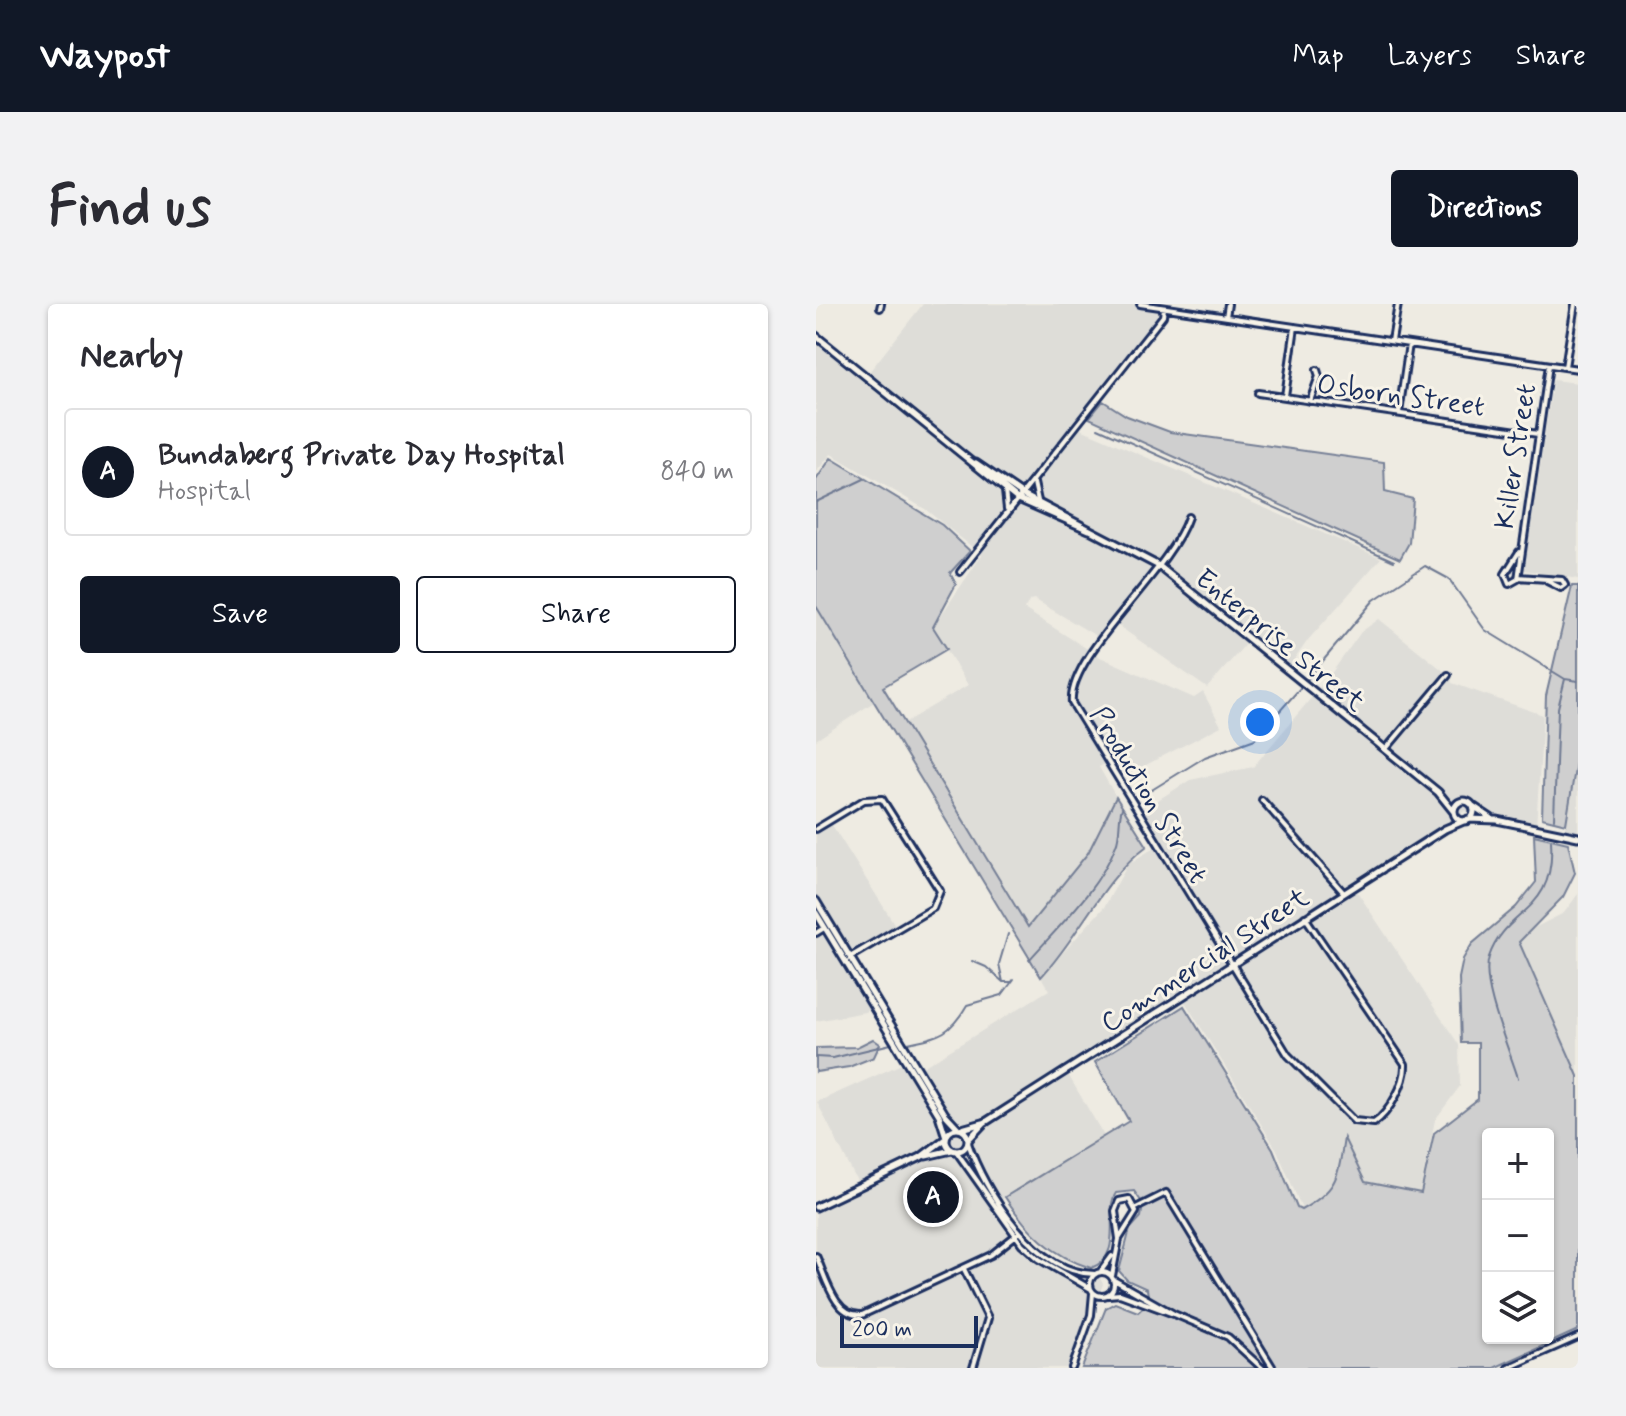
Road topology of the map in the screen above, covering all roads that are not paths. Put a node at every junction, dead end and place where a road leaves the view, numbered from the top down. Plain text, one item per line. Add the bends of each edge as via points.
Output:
1 (1141, 304) edge
2 (1228, 304) edge
3 (1398, 304) edge
4 (1575, 304) edge
5 (1164, 308) junction
6 (1226, 317) junction
7 (1295, 327) junction
8 (816, 336) edge
9 (1392, 342) junction
10 (1409, 344) junction
11 (1549, 365) junction
12 (1565, 367) junction
13 (1578, 369) edge
14 (1317, 370) dead end
15 (1258, 393) dead end
16 (1285, 397) junction
17 (1310, 401) junction
18 (1399, 413) junction
19 (1538, 434) junction
20 (1041, 470) junction
21 (1034, 480) junction
22 (1027, 484) junction
23 (1006, 487) junction
24 (1020, 497) junction
25 (1040, 504) junction
26 (1005, 514) junction
27 (1188, 517) dead end
28 (1090, 530) junction
29 (1519, 552) junction
30 (1159, 566) junction
31 (960, 572) dead end
32 (1518, 577) junction
33 (1547, 581) dead end
34 (1448, 675) dead end
35 (1386, 749) junction
36 (1438, 792) junction
37 (1262, 800) dead end
38 (1460, 801) junction
39 (1472, 806) junction
40 (1454, 813) junction
41 (1467, 820) junction
42 (1497, 820) junction
43 (816, 829) edge
44 (1445, 829) junction
45 (1578, 837) edge
46 (1344, 893) junction
47 (816, 901) edge
48 (816, 913) edge
49 (1305, 917) junction
50 (827, 926) junction
51 (816, 933) edge
52 (848, 959) junction
53 (1231, 965) junction
54 (984, 1123) junction
55 (959, 1128) junction
56 (946, 1138) junction
57 (968, 1142) junction
58 (954, 1150) junction
59 (921, 1157) junction
60 (816, 1207) edge
61 (1136, 1208) junction
62 (1020, 1232) junction
63 (1015, 1237) junction
64 (1119, 1239) junction
65 (1113, 1254) junction
66 (816, 1256) edge
67 (964, 1269) junction
68 (1097, 1273) junction
69 (1113, 1278) junction
70 (1092, 1291) junction
71 (1106, 1295) junction
72 (1174, 1314) junction
73 (1091, 1315) junction
74 (1578, 1337) edge
75 (973, 1368) edge
76 (1072, 1368) edge
77 (1262, 1368) edge
78 (1273, 1368) edge
79 (1508, 1368) edge

1 - 5 street
2 - 6 street
3 - 9 street
4 - 12 street
5 - 6 street
5 - 20 street via 1163,316
6 - 7 street
7 - 9 street
7 - 16 street
8 - 23 street, Enterprise Street
9 - 10 street
10 - 11 street
10 - 18 street
11 - 12 street
11 - 19 street, Killer Street
12 - 13 street
14 - 17 street
15 - 16 street, Osborn Street
16 - 17 street, Osborn Street
17 - 18 street, Osborn Street
18 - 19 street, Osborn Street
19 - 29 street, Killer Street
20 - 21 street
20 - 22 street
21 - 24 street
21 - 25 street
22 - 23 street
22 - 24 street
23 - 24 street, Enterprise Street
23 - 26 street
24 - 25 street, Enterprise Street
24 - 26 street
24 - 28 street, Enterprise Street
25 - 28 street, Enterprise Street
26 - 31 street
27 - 30 street, Production Street
28 - 30 street, Enterprise Street
29 - 32 street
29 - 32 street via 1504,578 1513,584
30 - 35 street, Enterprise Street
30 - 53 street, Production Street via 1076,673 1072,703
32 - 33 street
34 - 35 street
35 - 36 street, Enterprise Street
36 - 38 street, Enterprise Street
36 - 40 street, Enterprise Street
37 - 46 street
38 - 39 street, Enterprise Street
38 - 40 street, Commercial Street
39 - 41 street
39 - 42 street
40 - 41 street
40 - 44 street, Commercial Street
41 - 42 street
41 - 44 street, Commercial Street
42 - 45 street
43 - 52 street via 864,800 882,799 940,891 933,908
44 - 46 street, Commercial Street
46 - 49 street, Commercial Street
47 - 50 street
48 - 50 street
49 - 53 street, Commercial Street
49 - 53 street, Production Street via 1405,1064 1403,1080 1378,1121 1354,1121 1295,1063
50 - 51 street
50 - 52 street
52 - 55 street via 945,1114
52 - 56 street via 939,1115
53 - 54 street, Commercial Street
54 - 55 street, Commercial Street
54 - 57 street, Commercial Street
55 - 56 street
55 - 57 street
56 - 58 street
56 - 59 street
57 - 58 street, Commercial Street
57 - 62 street
58 - 59 street
58 - 63 street
59 - 60 street
61 - 64 street
61 - 64 street via 1129,1199 1117,1204
61 - 78 street via 1166,1193
62 - 63 street
62 - 68 street via 1061,1265
63 - 67 street
63 - 70 street via 1039,1259
64 - 65 street
65 - 68 street
65 - 69 street
66 - 67 street via 841,1309 857,1316
67 - 75 street via 988,1318
68 - 69 street
68 - 70 street via 1090,1282
69 - 71 street via 1114,1288
69 - 72 street
70 - 71 street
70 - 73 street
71 - 72 street via 1120,1294
71 - 73 street
72 - 77 street via 1228,1337
73 - 76 street
74 - 79 street

